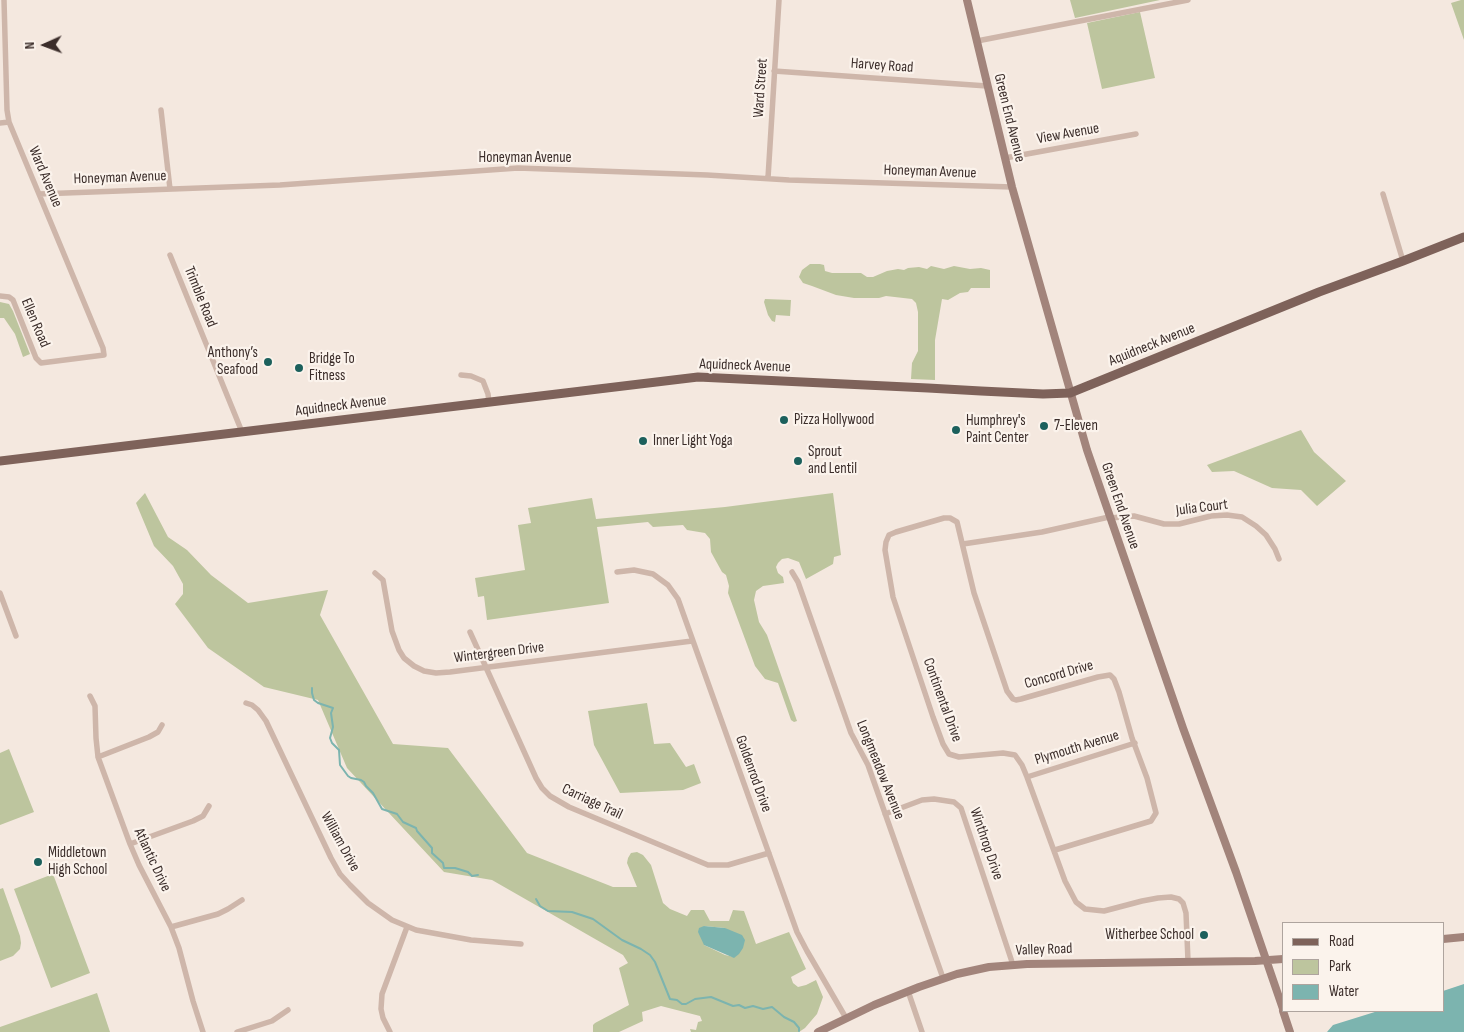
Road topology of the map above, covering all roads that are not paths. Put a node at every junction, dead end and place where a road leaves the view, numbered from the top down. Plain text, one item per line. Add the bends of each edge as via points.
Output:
1 (4, 0) edge
2 (779, 0) edge
3 (968, 0) edge
4 (1188, 0) edge
5 (977, 41) junction
6 (774, 71) junction
7 (987, 86) junction
8 (160, 110) dead end
9 (9, 122) junction
10 (0, 123) edge
11 (1136, 134) dead end
12 (1005, 158) junction
13 (768, 178) junction
14 (1012, 187) junction
15 (170, 189) junction
16 (39, 194) junction
17 (1383, 194) dead end
18 (1464, 237) edge
19 (170, 255) dead end
20 (1403, 262) junction
21 (0, 296) edge
22 (104, 355) joint
23 (461, 375) dead end
24 (1070, 393) junction
25 (490, 402) junction
26 (242, 432) junction
27 (0, 461) edge
28 (1110, 517) junction
29 (963, 544) junction
30 (1279, 559) dead end
31 (617, 572) dead end
32 (792, 572) dead end
33 (375, 573) dead end
34 (0, 593) edge
35 (470, 632) dead end
36 (16, 636) dead end
37 (692, 641) junction
38 (487, 668) junction
39 (90, 696) dead end
40 (246, 703) dead end
41 (162, 725) dead end
42 (1135, 744) junction
43 (98, 757) junction
44 (1027, 777) junction
45 (209, 806) dead end
46 (886, 814) junction
47 (130, 844) junction
48 (1055, 850) junction
49 (769, 853) junction
50 (242, 900) dead end
51 (407, 927) junction
52 (171, 928) junction
53 (1464, 937) edge
54 (1444, 939) edge
55 (521, 944) dead end
56 (1282, 959) edge
57 (1266, 960) junction
58 (1188, 961) junction
59 (1013, 965) junction
60 (943, 978) junction
61 (908, 991) junction
62 (1282, 1007) edge
63 (288, 1010) dead end
64 (1284, 1012) edge
65 (846, 1018) junction
66 (203, 1032) edge
67 (237, 1032) edge
68 (390, 1032) edge
69 (818, 1032) edge
70 (922, 1032) edge
71 (1290, 1032) edge

1 - 9 street, Ward Avenue
2 - 6 street, Ward Street
3 - 5 main road, Green End Avenue
4 - 5 street
5 - 7 main road, Green End Avenue
6 - 7 street, Harvey Road
6 - 13 street, Ward Street
7 - 12 main road, Green End Avenue
8 - 15 street
9 - 10 street
9 - 16 street, Ward Avenue
11 - 12 street, View Avenue
12 - 14 main road, Green End Avenue
13 - 14 street, Honeyman Avenue
13 - 15 street, Honeyman Avenue via 518,168 280,185
14 - 24 main road, Green End Avenue
15 - 16 street, Honeyman Avenue
16 - 22 street, Ward Avenue via 104,348
17 - 20 street
18 - 20 main road, Aquidneck Avenue
19 - 26 street, Trimble Road
20 - 24 main road, Aquidneck Avenue via 1311,295
21 - 22 street, Ellen Road via 13,300 40,363
23 - 25 street via 483,382
24 - 25 main road, Aquidneck Avenue via 981,392 698,377
24 - 28 main road, Green End Avenue
25 - 26 main road, Aquidneck Avenue
26 - 27 main road, Aquidneck Avenue
28 - 29 street
28 - 30 street, Julia Court via 1134,516 1164,524 1179,524 1211,516 1242,517 1266,535
28 - 57 main road, Green End Avenue
29 - 42 street, Concord Drive via 974,593 1010,696 1021,699 1098,676 1110,676 1119,692
29 - 44 street, Continental Drive via 958,522 950,518 889,535 885,550 893,597 933,717 949,754 959,757 1015,755
31 - 37 street, Goldenrod Drive via 644,571 668,585 678,599
32 - 46 street, Longmeadow Avenue via 851,733 866,759
33 - 38 street, Wintergreen Drive via 383,580 394,641 404,658 424,671
34 - 36 street
35 - 38 street, Carriage Trail
37 - 38 street, Wintergreen Drive
37 - 49 street, Goldenrod Drive
38 - 49 street, Carriage Trail via 536,778 542,788 559,802 708,865 728,866
39 - 43 street, Atlantic Drive via 95,706
40 - 51 street, William Drive via 258,710 266,721 340,874 376,910
41 - 43 street via 149,737
42 - 44 street, Plymouth Avenue
42 - 48 street, Concord Drive via 1153,798 1156,813 1151,821
43 - 47 street, Atlantic Drive
44 - 48 street, Continental Drive
45 - 47 street via 203,816 193,821
46 - 59 street, Winthrop Drive via 934,798 954,802 961,808
46 - 60 street, Longmeadow Avenue
47 - 52 street, Atlantic Drive
48 - 58 street, Continental Drive via 1076,902 1086,909 1104,911 1171,897 1183,903
49 - 65 street, Goldenrod Drive via 797,932
50 - 52 street via 218,914
51 - 55 street, William Drive via 471,940
51 - 68 street via 382,994 381,1009
52 - 66 street, Atlantic Drive
53 - 54 main road
56 - 57 main road, Valley Road
57 - 58 main road, Valley Road
57 - 62 main road, Green End Avenue
58 - 59 main road, Valley Road
59 - 60 main road, Valley Road
60 - 61 main road, Valley Road
61 - 65 main road, Valley Road
61 - 70 street
63 - 67 street via 272,1021
64 - 71 main road, Green End Avenue
65 - 69 main road, Valley Road

